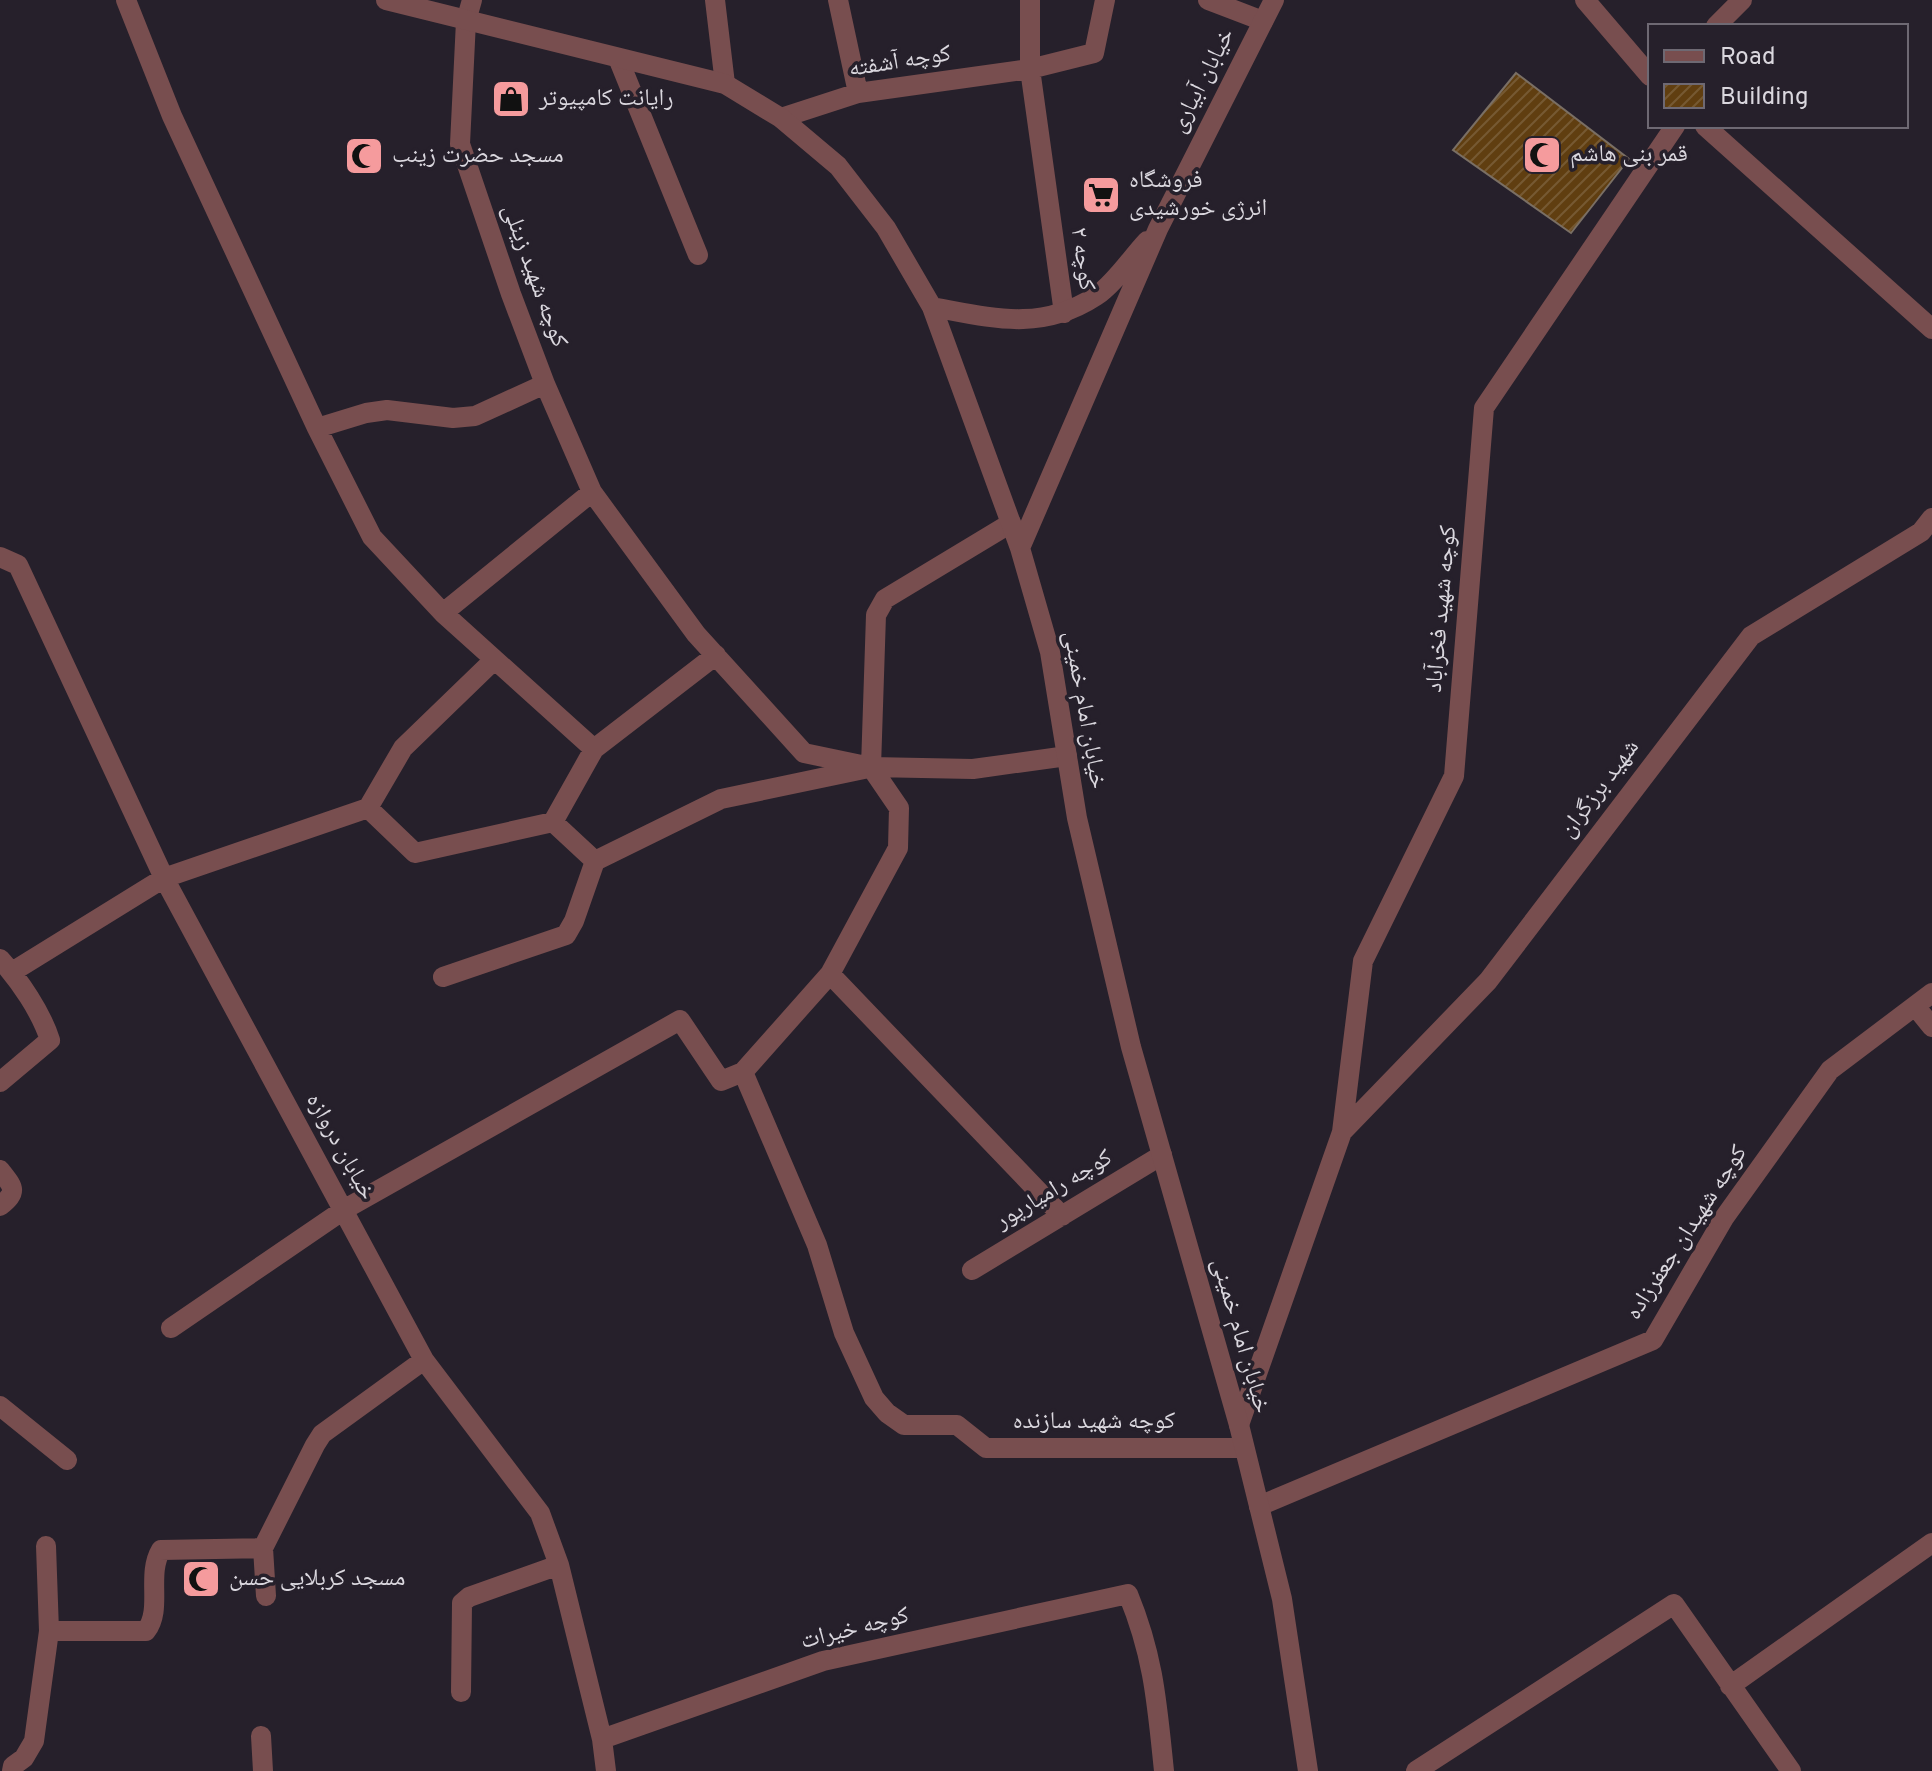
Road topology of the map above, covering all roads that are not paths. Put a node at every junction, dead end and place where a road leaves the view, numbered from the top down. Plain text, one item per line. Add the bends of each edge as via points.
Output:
1 (126, 0) edge
2 (386, 0) edge
3 (472, 0) edge
4 (715, 0) edge
5 (838, 0) edge
6 (1030, 0) edge
7 (1105, 0) edge
8 (1208, 0) edge
9 (1274, 0) edge
10 (1585, 0) edge
11 (1742, 0) edge
12 (466, 21) junction
13 (1263, 21) junction
14 (1718, 24) edge
15 (618, 58) junction
16 (1030, 69) junction
17 (1648, 74) edge
18 (725, 84) junction
19 (858, 93) junction
20 (781, 118) junction
21 (1674, 128) edge
22 (1707, 128) edge
23 (1158, 229) junction
24 (698, 255) dead end
25 (932, 307) junction
26 (1064, 313) junction
27 (1932, 329) edge
28 (545, 384) junction
29 (317, 428) junction
30 (592, 492) junction
31 (1932, 518) edge
32 (1011, 523) junction
33 (1020, 548) junction
34 (0, 557) edge
35 (443, 613) junction
36 (716, 655) junction
37 (494, 660) junction
38 (594, 749) junction
39 (1067, 756) junction
40 (871, 767) junction
41 (368, 808) junction
42 (553, 822) junction
43 (595, 861) junction
44 (164, 878) junction
45 (6, 966) edge
46 (830, 974) junction
47 (443, 977) dead end
48 (1932, 993) edge
49 (1915, 1006) junction
50 (1932, 1027) edge
51 (743, 1072) junction
52 (0, 1082) edge
53 (1342, 1132) junction
54 (1162, 1155) junction
55 (0, 1170) edge
56 (0, 1206) edge
57 (345, 1209) junction
58 (1062, 1216) junction
59 (972, 1270) dead end
60 (171, 1328) dead end
61 (424, 1360) junction
62 (0, 1406) edge
63 (1239, 1425) junction
64 (1244, 1448) junction
65 (67, 1460) dead end
66 (1259, 1506) junction
67 (1932, 1543) edge
68 (46, 1546) dead end
69 (263, 1548) junction
70 (559, 1565) junction
71 (266, 1596) dead end
72 (49, 1631) junction
73 (1730, 1686) junction
74 (461, 1692) dead end
75 (261, 1736) dead end
76 (602, 1739) junction
77 (8, 1767) edge
78 (263, 1771) edge
79 (606, 1771) edge
80 (1164, 1771) edge
81 (1308, 1771) edge
82 (1416, 1771) edge
83 (1791, 1771) edge

1 - 29 street via 172,116
2 - 12 street, خیابان امام خمینی
3 - 12 street, کوچه شهید زینلی
4 - 18 street
5 - 19 street
6 - 16 street, کوچه ۲
7 - 16 street, کوچه آشفته via 1094,53
8 - 13 street
9 - 13 street, خیابان آبیاری
10 - 17 street
11 - 14 street
12 - 15 street, خیابان امام خمینی
12 - 28 street, کوچه شهید زینلی via 460,144
13 - 23 street, خیابان آبیاری
15 - 18 street, خیابان امام خمینی
15 - 24 street
16 - 19 street, کوچه آشفته
16 - 26 street, کوچه ۲
18 - 20 street, خیابان امام خمینی
19 - 20 street, کوچه آشفته
20 - 25 street, خیابان امام خمینی via 838,166 886,228
21 - 53 street, کوچه شهید فخرآباد via 1484,408 1454,776 1363,961
22 - 27 street
23 - 26 street via 1098,295
23 - 33 street
25 - 26 street via 1010,321
25 - 32 street, خیابان امام خمینی
28 - 29 street via 475,416 387,410
28 - 30 street, کوچه شهید زینلی
29 - 35 street via 372,537
30 - 35 street
30 - 36 street, کوچه شهید زینلی
31 - 53 street, شهید برزگران via 1921,532 1751,636 1488,981
32 - 33 street, خیابان امام خمینی
32 - 40 street via 885,599 876,615
33 - 39 street, خیابان امام خمینی via 1050,652
34 - 44 street, خیابان دروازه via 18,565
35 - 37 street
36 - 38 street
36 - 40 street, کوچه شهید زینلی via 804,753
37 - 38 street
37 - 41 street via 403,748
38 - 42 street
39 - 40 street via 973,769
39 - 54 street, خیابان امام خمینی via 1131,1047
40 - 43 street via 721,799
40 - 46 street via 899,808 898,848
41 - 42 street via 415,853
41 - 44 street
42 - 43 street
43 - 47 street via 566,935
44 - 45 street
44 - 57 street, خیابان دروازه
45 - 52 street via 50,1040
46 - 51 street
46 - 58 street
48 - 49 street, کوچه شهیدان جعفرزاده
49 - 50 street
49 - 66 street, کوچه شهیدان جعفرزاده via 1830,1070 1724,1218 1653,1340
51 - 57 street via 721,1081 680,1020
51 - 64 street, کوچه شهید سازنده via 817,1245 844,1333 874,1398 887,1413 904,1425 957,1425 986,1448
53 - 63 street
54 - 58 street, کوچه رامیارپور
54 - 63 street, خیابان امام خمینی
55 - 56 street via 13,1190
57 - 60 street
57 - 61 street, خیابان دروازه
58 - 59 street, کوچه رامیارپور
61 - 69 street via 322,1434
61 - 70 street, خیابان دروازه via 540,1513
62 - 65 street
63 - 64 street, خیابان امام خمینی
64 - 66 street, خیابان امام خمینی
66 - 81 street, خیابان امام خمینی via 1282,1599
67 - 73 street
68 - 72 street
69 - 71 street
69 - 72 street via 161,1550 153,1574 152,1622 146,1631
70 - 74 street via 462,1603
70 - 76 street, خیابان دروازه
72 - 77 street via 34,1741 24,1758
73 - 82 street via 1674,1604
73 - 83 street
75 - 78 street
76 - 79 street, خیابان دروازه
76 - 80 street, کوچه خیرات via 823,1661 1128,1594 1155,1679

